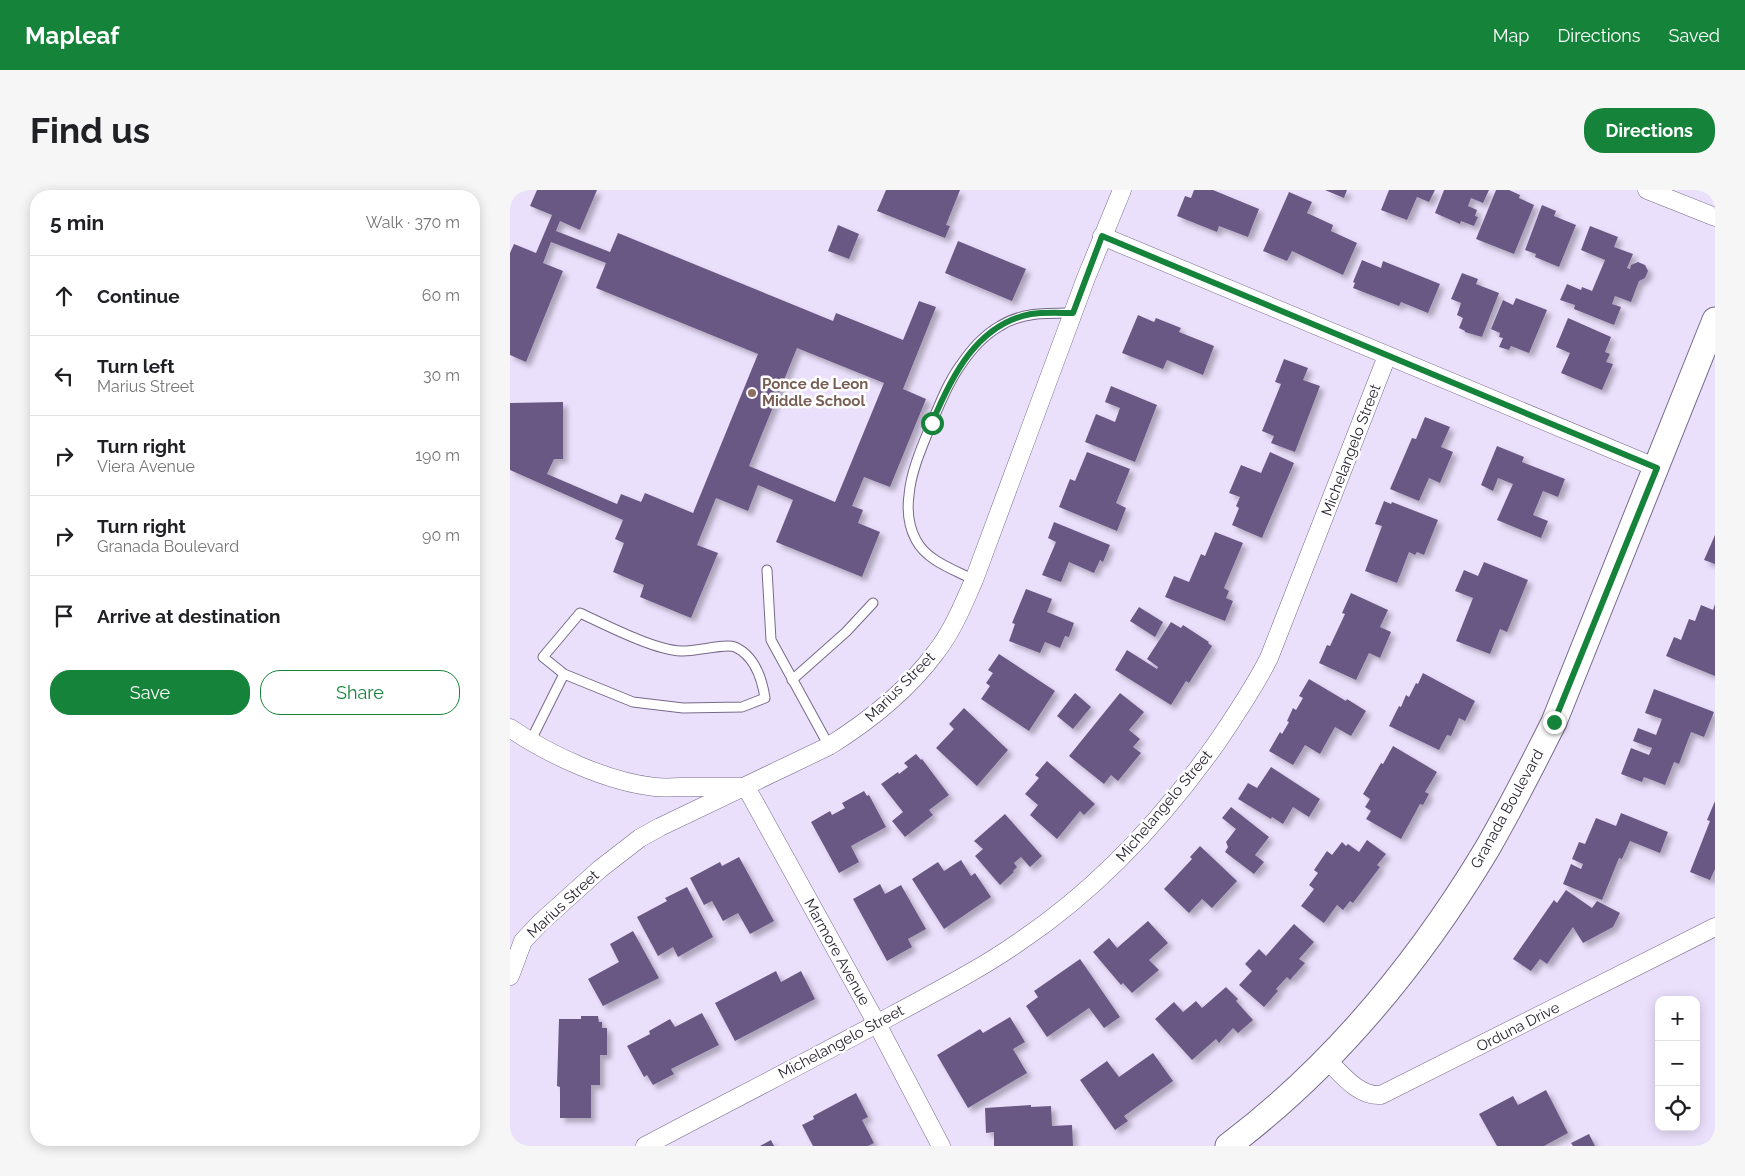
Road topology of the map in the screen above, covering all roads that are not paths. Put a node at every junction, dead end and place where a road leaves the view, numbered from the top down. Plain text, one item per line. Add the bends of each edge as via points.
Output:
1 (1122, 190) edge
2 (1647, 190) edge
3 (1715, 217) edge
4 (1102, 236) junction
5 (1073, 313) junction
6 (1712, 333) edge
7 (1387, 356) junction
8 (1657, 468) junction
9 (767, 570) dead end
10 (974, 580) junction
11 (873, 603) dead end
12 (564, 674) junction
13 (792, 680) junction
14 (510, 728) edge
15 (530, 742) junction
16 (829, 746) junction
17 (746, 786) junction
18 (1715, 927) edge
19 (517, 939) edge
20 (510, 976) edge
21 (877, 1024) junction
22 (1326, 1059) junction
23 (645, 1146) edge
24 (941, 1146) edge
25 (1228, 1146) edge

1 - 4 street, Marius Street
2 - 3 street
4 - 5 street, Marius Street
4 - 7 street
5 - 10 street, Marius Street
5 - 10 lane via 1022,316 989,333 970,352 952,379 919,455 908,512 916,540 933,559
6 - 8 street, Granada Boulevard
7 - 8 street
7 - 21 street, Michelangelo Street via 1269,658 1248,698 1199,768 1144,834 1066,907 1000,955
8 - 22 street, Granada Boulevard via 1554,722 1500,826 1404,970
9 - 13 lane via 771,640
10 - 16 street, Marius Street via 956,620 936,652 890,701
11 - 13 lane
12 - 12 lane via 543,657 580,613 656,646 681,652 734,646 750,657 762,682 765,698 742,707 683,708 632,702
12 - 15 lane
13 - 16 lane
14 - 15 street
15 - 17 street via 603,774 656,787
16 - 17 street, Marius Street
17 - 19 street, Marius Street via 640,838
17 - 21 street, Marmore Avenue
18 - 22 street, Orduna Drive via 1381,1095 1362,1092
19 - 20 street
21 - 23 street, Michelangelo Street
21 - 24 street, Marmore Avenue
22 - 25 street, Granada Boulevard via 1286,1098

